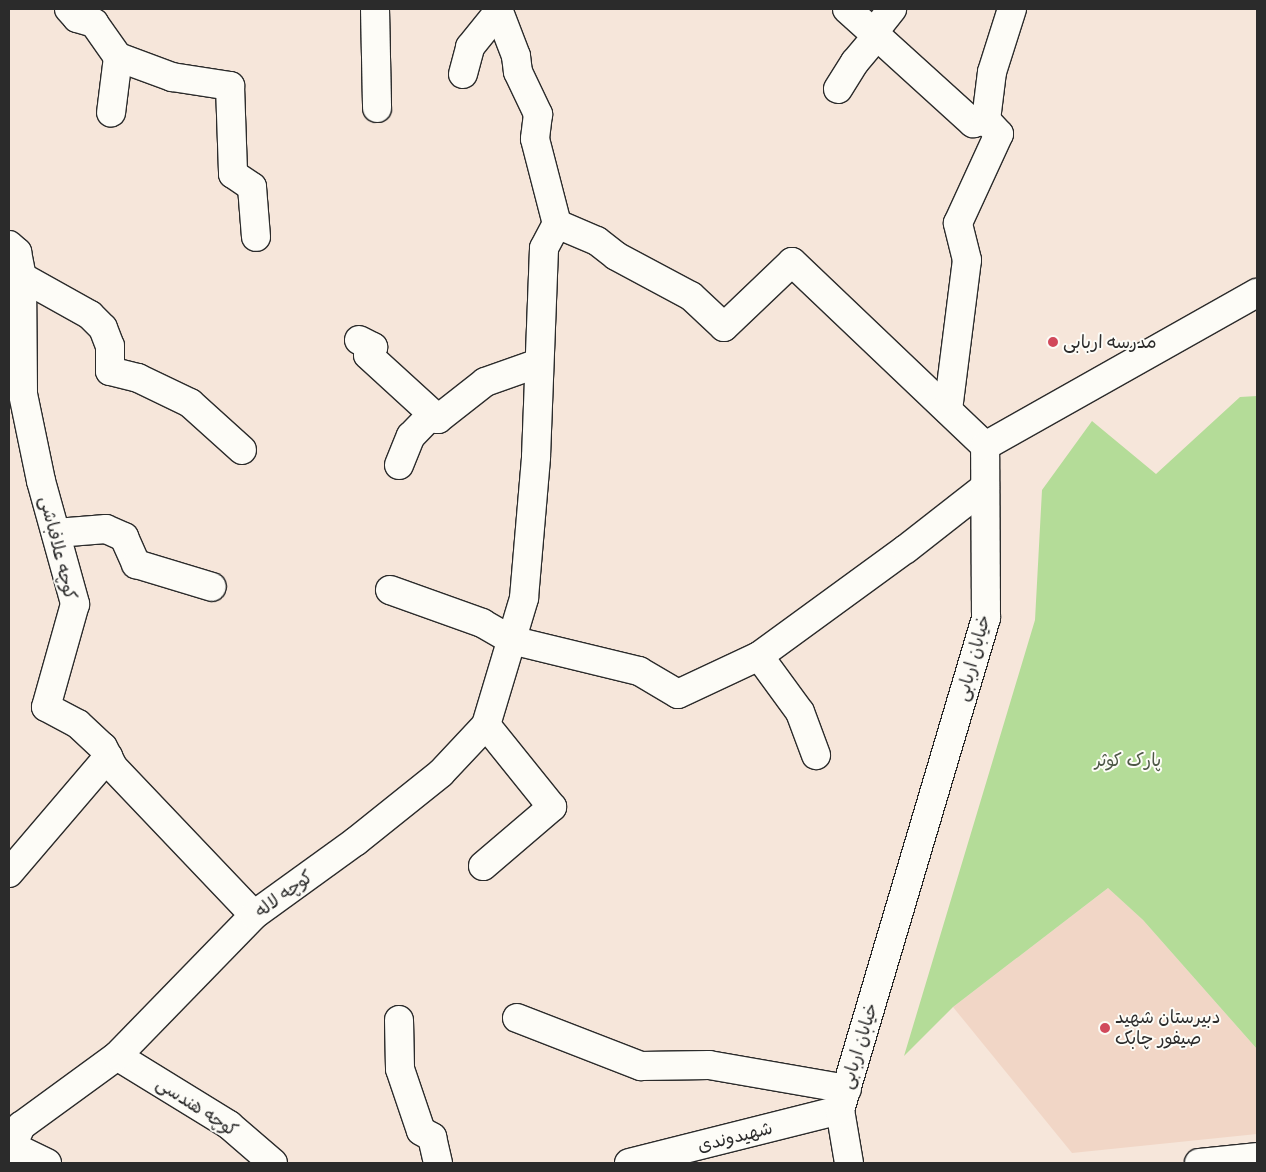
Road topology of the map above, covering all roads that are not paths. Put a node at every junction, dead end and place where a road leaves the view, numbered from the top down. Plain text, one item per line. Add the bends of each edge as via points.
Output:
1 (69, 9) edge
2 (375, 9) edge
3 (847, 9) edge
4 (892, 9) edge
5 (1012, 9) edge
6 (499, 10) edge
7 (877, 36) junction
8 (118, 57) junction
9 (464, 74) dead end
10 (838, 89) dead end
11 (377, 108) dead end
12 (111, 113) dead end
13 (986, 120) junction
14 (557, 224) junction
15 (256, 237) dead end
16 (9, 245) edge
17 (22, 277) junction
18 (1257, 293) edge
19 (359, 340) dead end
20 (539, 362) junction
21 (948, 410) junction
22 (432, 414) junction
23 (985, 446) junction
24 (242, 450) dead end
25 (399, 465) dead end
26 (986, 487) junction
27 (56, 533) junction
28 (212, 587) dead end
29 (390, 590) dead end
30 (511, 640) junction
31 (759, 656) junction
32 (486, 725) junction
33 (816, 755) dead end
34 (108, 757) junction
35 (483, 866) dead end
36 (9, 873) edge
37 (254, 915) junction
38 (517, 1018) dead end
39 (399, 1020) dead end
40 (118, 1056) junction
41 (843, 1100) junction
42 (13, 1136) edge
43 (1257, 1157) edge
44 (636, 1162) edge
45 (47, 1163) edge
46 (273, 1163) edge
47 (438, 1163) edge
48 (849, 1163) edge
49 (1199, 1163) edge

1 - 8 street via 77,18 94,23
2 - 11 street
3 - 7 street
4 - 7 street via 878,27
5 - 13 street via 992,72
6 - 9 street via 470,47
6 - 14 street via 516,56 518,72 538,114 535,139
7 - 10 street
7 - 13 street via 973,123
8 - 12 street
8 - 15 street via 172,77 230,86 233,174 252,187
13 - 21 street via 999,134 958,223 967,260
14 - 20 street, کوچه لاله via 544,248
14 - 21 street via 597,241 616,256 691,296 724,327 792,262
16 - 17 street, کوچه علافباشی via 17,252
17 - 24 street via 90,315 103,328 110,346 110,371 138,378 190,403
17 - 27 street, کوچه علافباشی via 23,394
18 - 23 street
19 - 22 street via 373,347 368,355
20 - 22 street via 484,382 438,419
20 - 30 street, کوچه لاله via 536,456 524,598
21 - 23 street
22 - 25 street via 411,436
23 - 26 street, خیابان اربابی
26 - 31 street
26 - 41 street, خیابان اربابی via 986,618
27 - 28 street via 106,529 124,537 136,564
27 - 34 street, کوچه علافباشی via 75,604 46,707 78,724 103,747
29 - 30 street via 482,623
30 - 31 street via 639,671 678,694
30 - 32 street, کوچه لاله
31 - 33 street via 800,712
32 - 35 street via 552,806
32 - 37 street, کوچه لاله via 434,779 355,842
34 - 36 street
34 - 37 street, کوچه علافباشی via 113,767
37 - 40 street, کوچه لاله
38 - 41 street via 641,1066 710,1065
39 - 47 street via 400,1069 421,1131 432,1137
40 - 42 street, کوچه لاله
40 - 46 street, کوچه هندسی via 229,1125
41 - 44 street, شهیدوندی
41 - 48 street, خیابان اربابی
42 - 45 street
43 - 49 street

